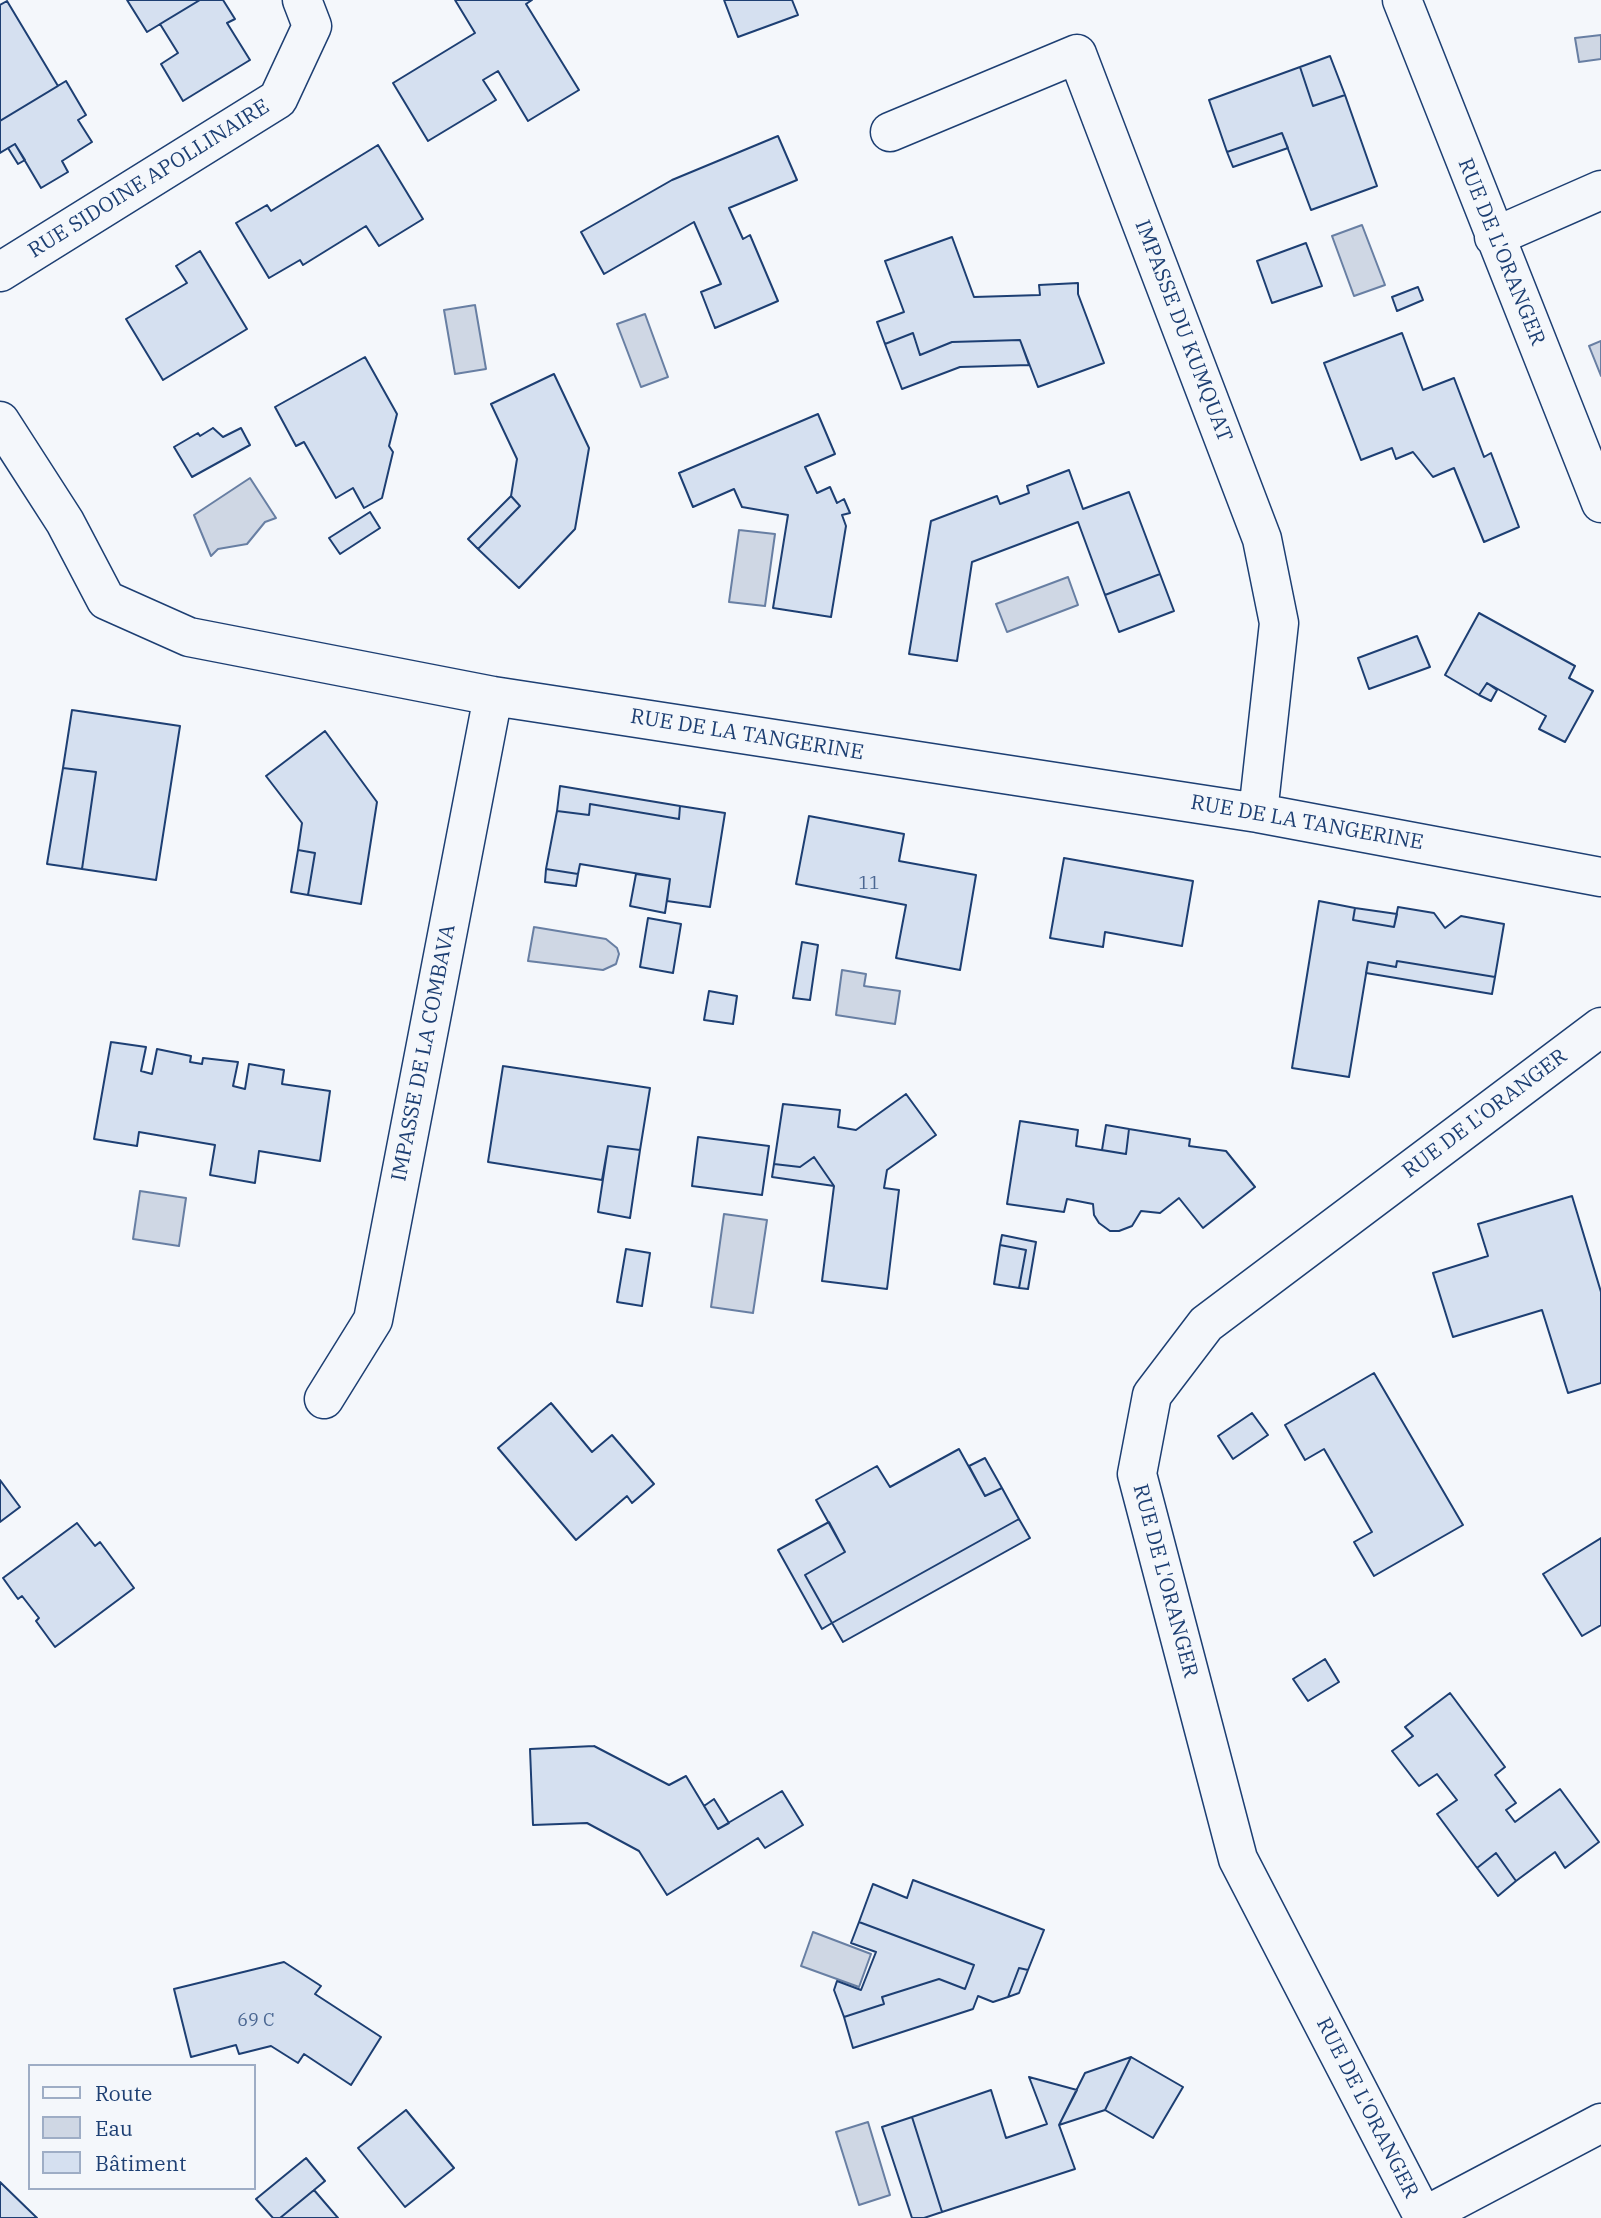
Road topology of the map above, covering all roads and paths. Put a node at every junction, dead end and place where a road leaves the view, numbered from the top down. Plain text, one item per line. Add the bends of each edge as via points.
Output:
1 (302, 0) edge
2 (1402, 0) edge
3 (890, 132) dead end
4 (1601, 190) edge
5 (1494, 237) junction
6 (0, 272) edge
7 (0, 421) edge
8 (1601, 503) edge
9 (493, 696) junction
10 (1258, 813) junction
11 (1601, 877) edge
12 (1601, 1027) edge
13 (324, 1399) dead end
14 (1601, 2123) edge
15 (1424, 2218) edge

1 - 6 street, RUE SIDOINE APOLLINAIRE via 312,26 278,99
2 - 5 street, RUE DE L'ORANGER
3 - 10 street, IMPASSE DU KUMQUAT via 1077,54 1262,539 1279,623
4 - 5 street
5 - 8 street, RUE DE L'ORANGER
7 - 9 street, RUE DE LA TANGERINE via 65,522 106,600 189,637
9 - 10 street, RUE DE LA TANGERINE
9 - 13 street, IMPASSE DE LA COMBAVA via 373,1320
10 - 11 street, RUE DE LA TANGERINE
12 - 15 street, RUE DE L'ORANGER via 1206,1324 1152,1395 1137,1474 1238,1859
14 - 15 street

